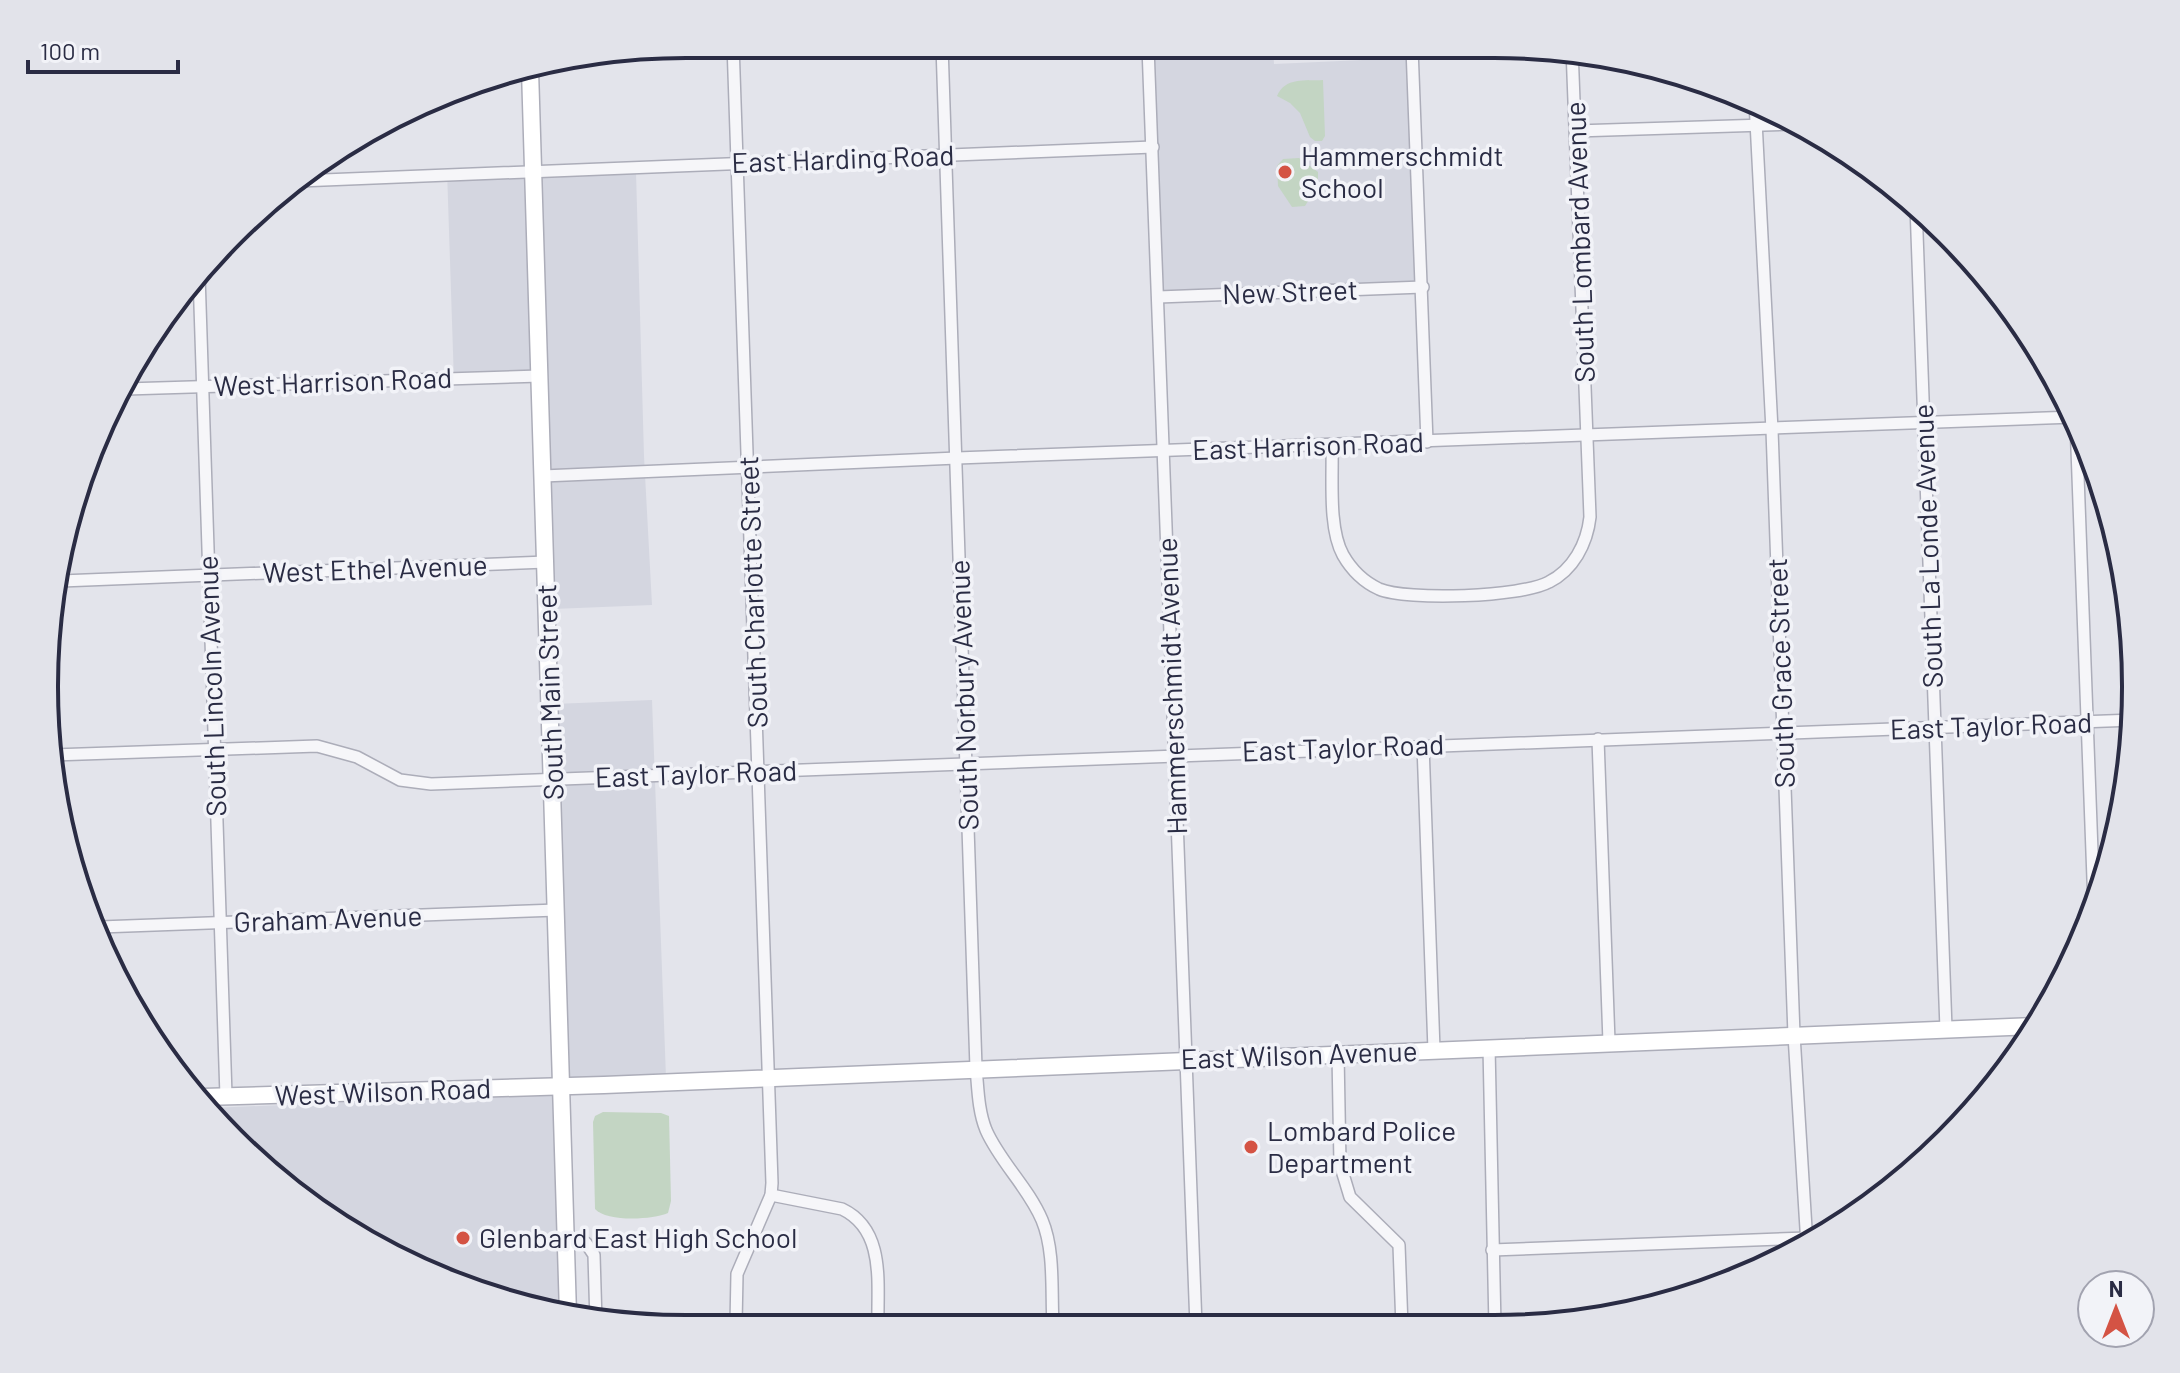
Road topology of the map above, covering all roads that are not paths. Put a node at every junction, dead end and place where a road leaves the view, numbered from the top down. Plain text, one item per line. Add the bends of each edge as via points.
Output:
1 (733, 58) edge
2 (942, 58) edge
3 (1149, 58) edge
4 (1412, 58) edge
5 (1573, 63) edge
6 (530, 78) edge
7 (1756, 116) edge
8 (1756, 125) junction
9 (1774, 125) edge
10 (1576, 131) junction
11 (1153, 147) junction
12 (946, 155) junction
13 (737, 163) junction
14 (533, 171) junction
15 (315, 180) edge
16 (1917, 222) edge
17 (1423, 287) junction
18 (199, 290) edge
19 (1158, 297) junction
20 (540, 376) junction
21 (202, 387) junction
22 (133, 389) edge
23 (2062, 420) edge
24 (1924, 424) junction
25 (1772, 430) junction
26 (1588, 435) junction
27 (1427, 442) junction
28 (1332, 446) junction
29 (1164, 452) junction
30 (2076, 452) edge
31 (957, 458) junction
32 (749, 468) junction
33 (543, 476) junction
34 (546, 562) junction
35 (208, 576) junction
36 (67, 581) edge
37 (2121, 721) edge
38 (2087, 722) junction
39 (1935, 728) junction
40 (1783, 734) junction
41 (1598, 739) junction
42 (1423, 745) junction
43 (214, 749) junction
44 (62, 755) edge
45 (1175, 755) junction
46 (966, 763) junction
47 (759, 772) junction
48 (552, 779) junction
49 (2093, 876) edge
50 (557, 910) junction
51 (220, 923) junction
52 (106, 927) edge
53 (2022, 1026) edge
54 (1946, 1029) junction
55 (1794, 1035) junction
56 (1609, 1042) junction
57 (1489, 1047) junction
58 (1434, 1050) junction
59 (1338, 1054) junction
60 (1185, 1060) junction
61 (976, 1068) junction
62 (769, 1077) junction
63 (563, 1086) junction
64 (226, 1096) junction
65 (210, 1097) edge
66 (771, 1195) junction
67 (1806, 1232) edge
68 (566, 1241) junction
69 (1787, 1242) edge
70 (1492, 1250) junction
71 (568, 1304) edge
72 (596, 1309) edge
73 (736, 1315) edge
74 (878, 1315) edge
75 (1053, 1315) edge
76 (1196, 1315) edge
77 (1402, 1315) edge
78 (1495, 1315) edge

1 - 13 street, South Charlotte Street
2 - 12 street, South Norbury Avenue
3 - 11 street, Hammerschmidt Avenue
4 - 17 street
5 - 10 street, South Lombard Avenue
6 - 14 street, South Main Street
7 - 8 street, South Grace Street
8 - 9 street
8 - 10 street
8 - 25 street, South Grace Street
10 - 26 street, South Lombard Avenue
11 - 12 street, East Harding Road
11 - 19 street, Hammerschmidt Avenue
12 - 13 street, East Harding Road
12 - 31 street, South Norbury Avenue
13 - 14 street, East Harding Road
13 - 32 street, South Charlotte Street
14 - 15 street, East Harding Road
14 - 20 street, South Main Street
16 - 24 street, South La Londe Avenue
17 - 19 street, New Street
17 - 27 street
18 - 21 street, South Lincoln Avenue
19 - 29 street, Hammerschmidt Avenue
20 - 21 street, West Harrison Road
20 - 33 street, South Main Street
21 - 22 street, West Harrison Road
21 - 35 street, South Lincoln Avenue
23 - 24 street, East Harrison Road
24 - 25 street, East Harrison Road
24 - 39 street, South La Londe Avenue
25 - 26 street, East Harrison Road
25 - 40 street, South Grace Street
26 - 27 street, East Harrison Road
26 - 28 street, South Lombard Avenue via 1590,517 1582,548 1551,581 1517,592 1410,596 1378,588 1359,575 1336,535
27 - 28 street, East Harrison Road
28 - 29 street, East Harrison Road
29 - 31 street, East Harrison Road
29 - 45 street, Hammerschmidt Avenue
30 - 38 street
31 - 32 street, East Harrison Road
31 - 46 street, South Norbury Avenue
32 - 33 street, East Harrison Road
32 - 47 street, South Charlotte Street
33 - 34 street, South Main Street
34 - 35 street, West Ethel Avenue
34 - 48 street, South Main Street
35 - 36 street, West Ethel Avenue
35 - 43 street, South Lincoln Avenue
37 - 38 street, East Taylor Road
38 - 39 street, East Taylor Road
38 - 49 street
39 - 40 street, East Taylor Road
39 - 54 street, South La Londe Avenue
40 - 41 street, East Taylor Road
40 - 55 street, South Grace Street
41 - 42 street, East Taylor Road
41 - 56 street
42 - 45 street, East Taylor Road
42 - 58 street
43 - 44 street, East Taylor Road
43 - 48 street, East Taylor Road via 317,746 421,784
43 - 51 street, South Lincoln Avenue
45 - 46 street, East Taylor Road
45 - 60 street, Hammerschmidt Avenue
46 - 47 street, East Taylor Road
46 - 61 street, South Norbury Avenue
47 - 48 street, East Taylor Road
47 - 62 street, South Charlotte Street
48 - 50 street, South Main Street
50 - 51 street, Graham Avenue
50 - 63 street, South Main Street
51 - 52 street, Graham Avenue
51 - 64 street, South Lincoln Avenue
53 - 54 street, East Wilson Avenue
54 - 55 street, East Wilson Avenue
55 - 56 street, East Wilson Avenue
55 - 67 street, South Grace Street
56 - 57 street, East Wilson Avenue
57 - 58 street, East Wilson Avenue
57 - 70 street
58 - 59 street, East Wilson Avenue
59 - 60 street, East Wilson Avenue
59 - 77 street via 1343,1181 1350,1197 1399,1245
60 - 61 street, East Wilson Avenue
60 - 76 street, Hammerschmidt Avenue
61 - 62 street, East Wilson Avenue
61 - 75 street, South Norbury Avenue via 985,1128 1045,1229
62 - 63 street, East Wilson Avenue
62 - 66 street, South Charlotte Street
63 - 64 street, West Wilson Road
63 - 68 street, South Main Street
64 - 65 street, West Wilson Road
66 - 73 street, South Charlotte Street via 737,1274
66 - 74 street via 842,1209 866,1227 875,1251
68 - 71 street, South Main Street
68 - 72 street via 586,1243 594,1255
69 - 70 street
70 - 78 street

